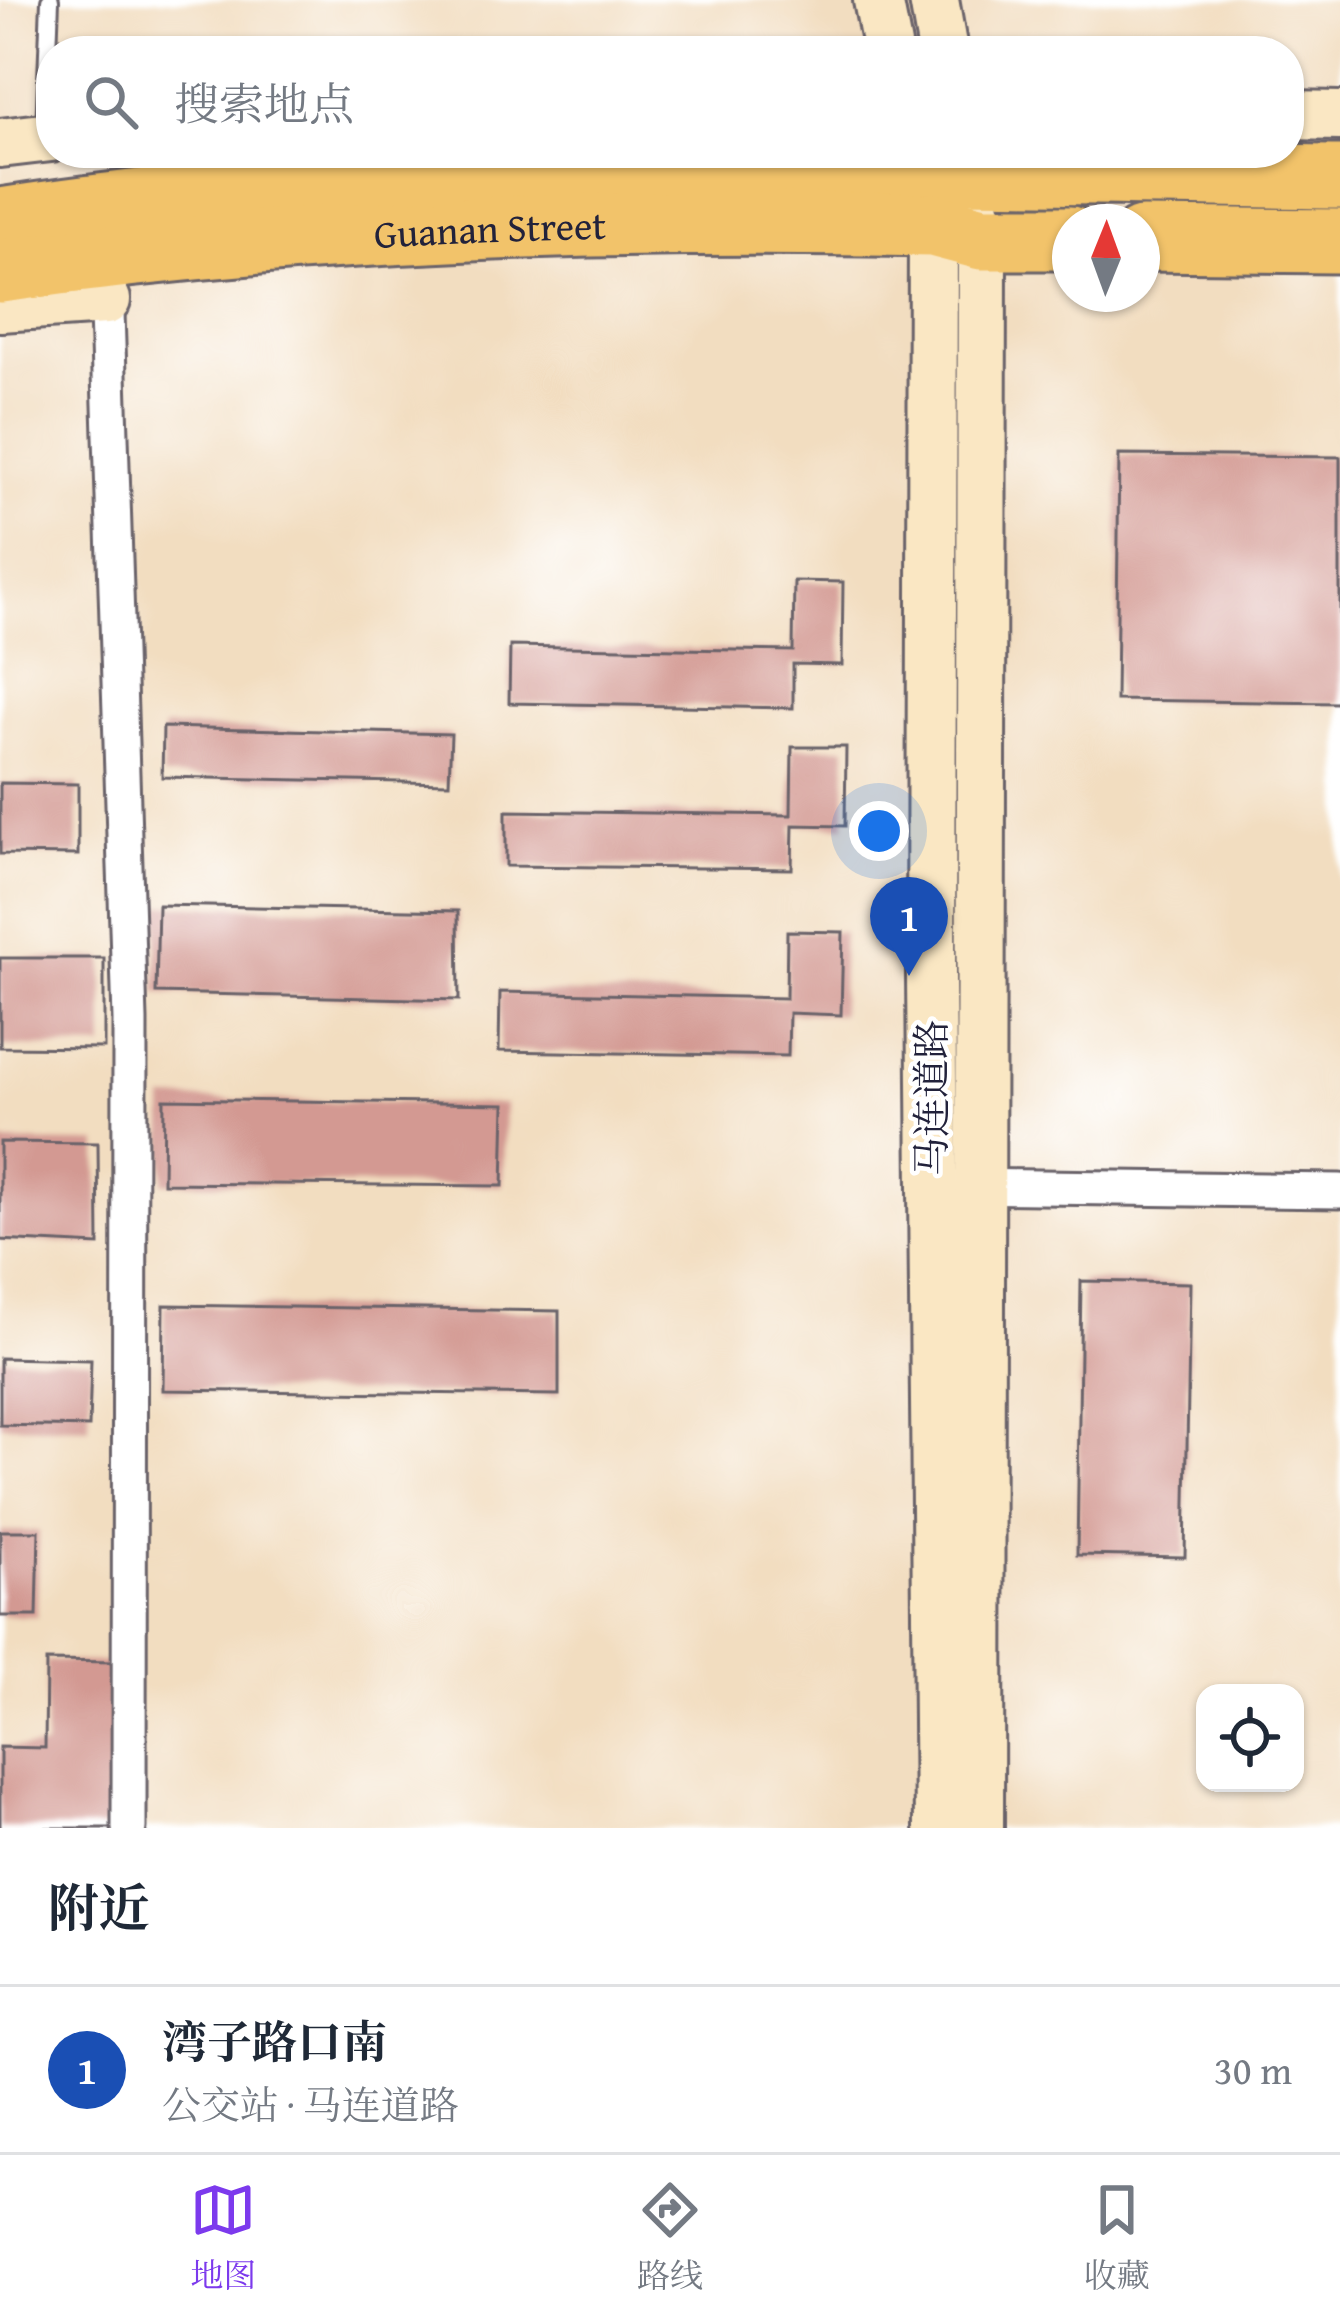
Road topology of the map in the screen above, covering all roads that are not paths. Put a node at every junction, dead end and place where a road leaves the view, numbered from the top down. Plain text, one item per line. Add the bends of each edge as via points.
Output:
1 (50, 0) edge
2 (878, 0) edge
3 (934, 0) edge
4 (45, 36) edge
5 (885, 36) edge
6 (940, 36) edge
7 (36, 108) edge
8 (1304, 115) edge
9 (1340, 116) edge
10 (32, 139) edge
11 (290, 168) edge
12 (562, 168) edge
13 (706, 168) edge
14 (1340, 177) edge
15 (322, 185) junction
16 (952, 193) edge
17 (0, 220) edge
18 (1052, 231) edge
19 (1160, 239) edge
20 (1340, 241) edge
21 (0, 271) edge
22 (106, 278) junction
23 (0, 307) edge
24 (954, 1185) junction
25 (1340, 1190) edge
26 (129, 1828) edge
27 (939, 1828) edge
28 (979, 1828) edge

1 - 4 lane
2 - 5 main road
3 - 6 main road
7 - 10 lane
8 - 9 main road
11 - 15 highway
12 - 15 highway, Guanan Street
13 - 16 highway, Guanan Street
14 - 16 highway
15 - 17 highway, Guanan Street
16 - 18 highway
16 - 22 highway, Guanan Street via 564,222
16 - 24 main road, 马连道路
19 - 20 highway
21 - 22 highway, Guanan Street
22 - 23 main road
22 - 26 street via 130,1020
24 - 25 street
24 - 27 main road, 马连道路
24 - 28 main road, 马连道路

